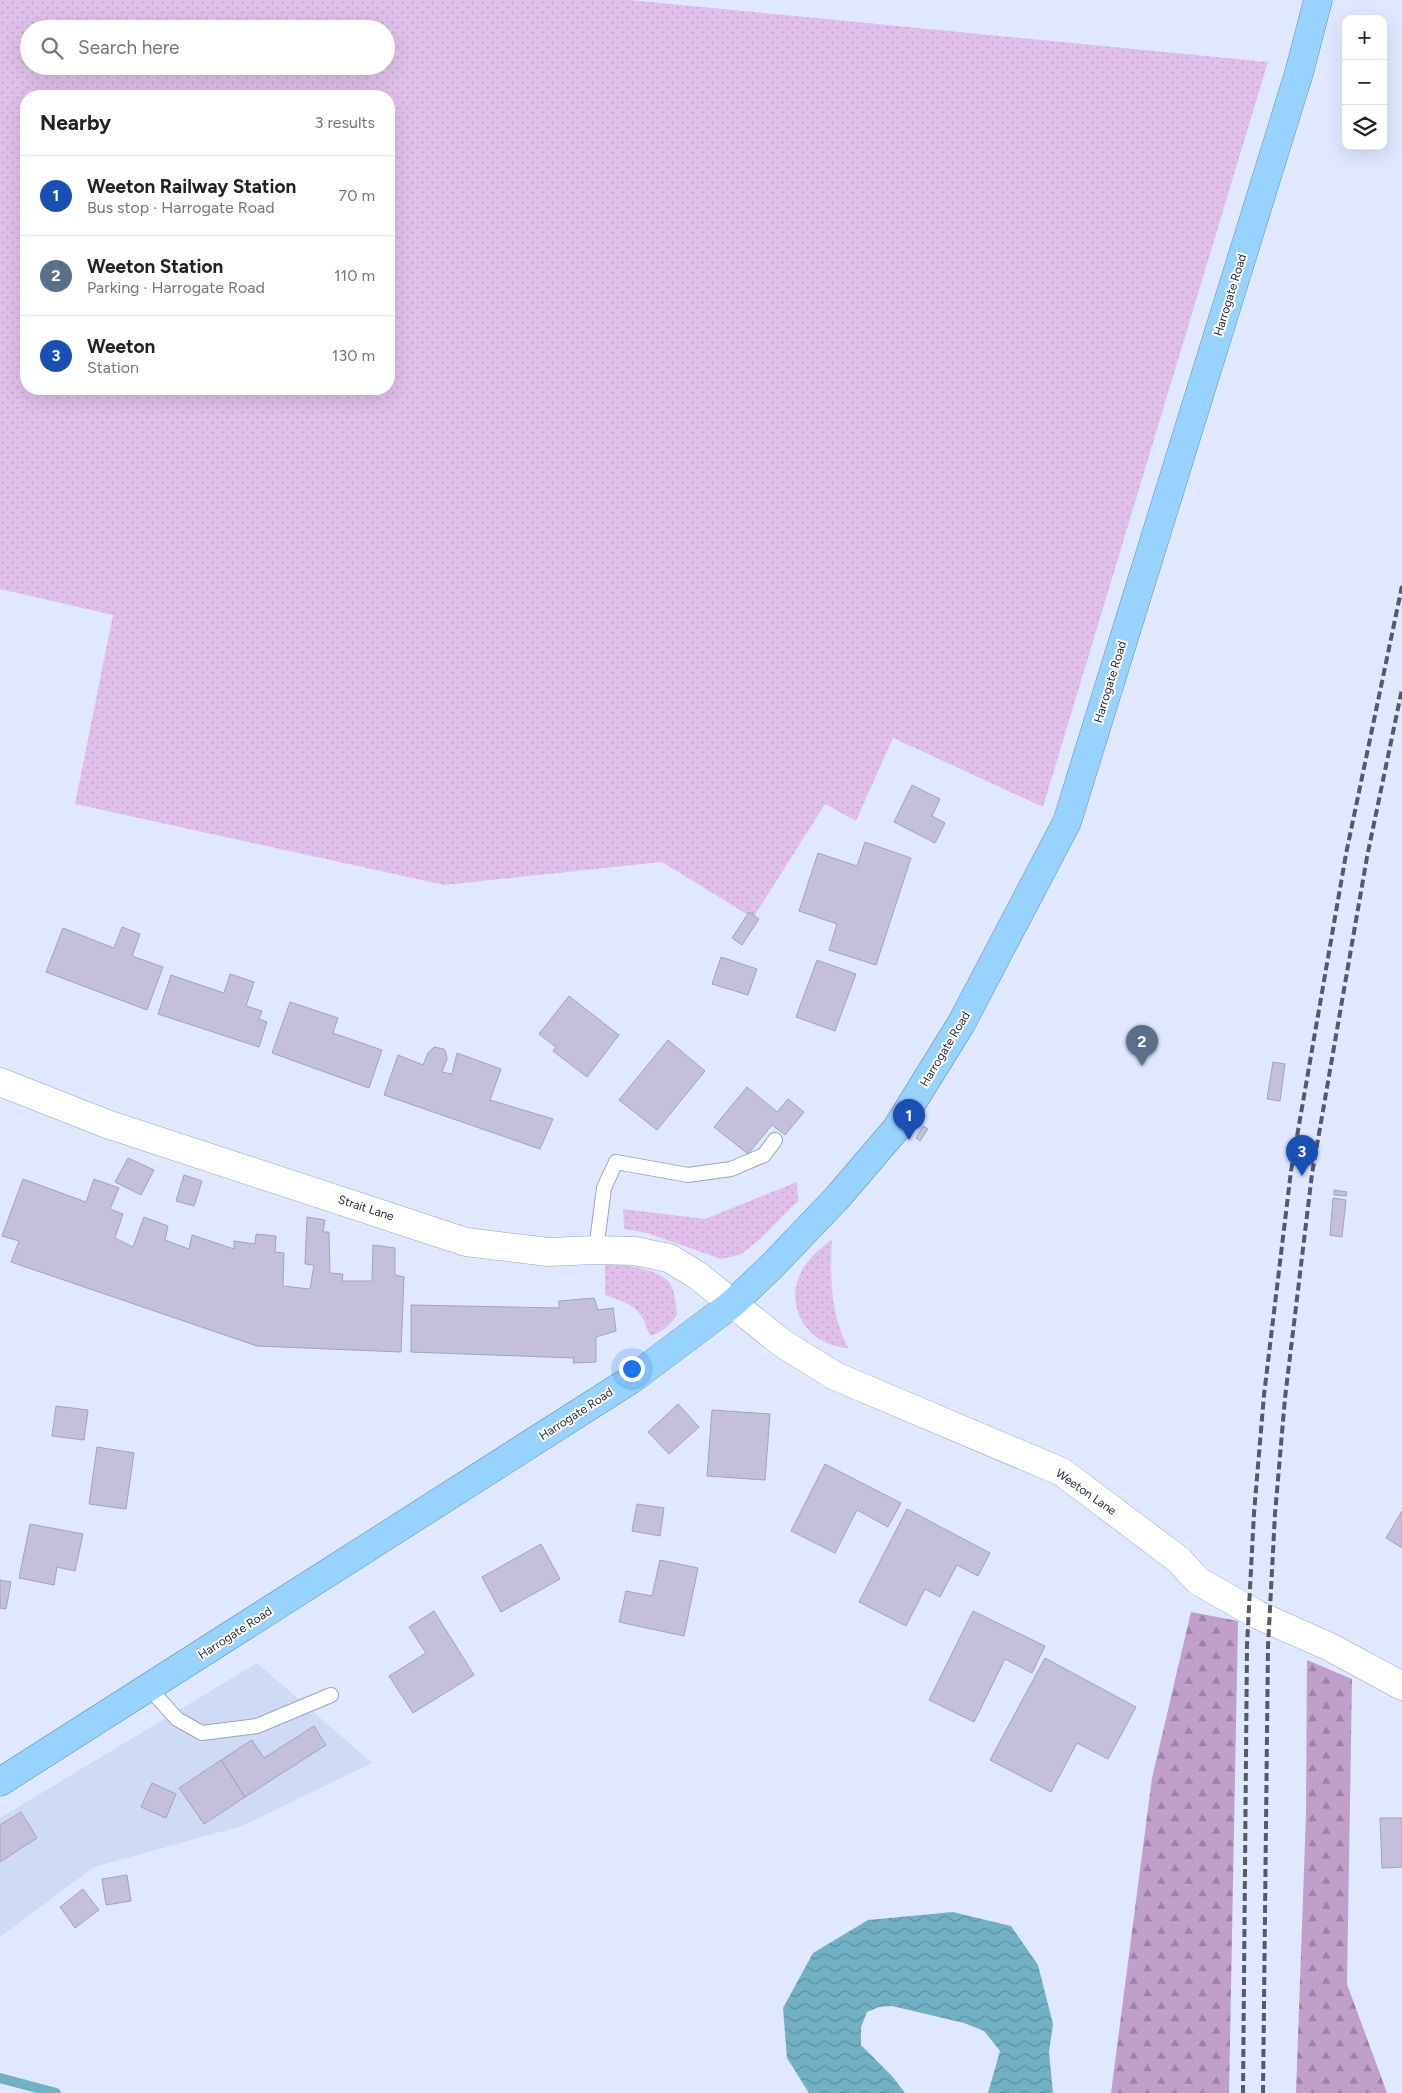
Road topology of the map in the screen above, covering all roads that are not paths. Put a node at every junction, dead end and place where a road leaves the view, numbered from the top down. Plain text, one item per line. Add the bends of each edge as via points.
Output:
1 (1318, 0) edge
2 (0, 1082) edge
3 (774, 1140) dead end
4 (596, 1250) junction
5 (732, 1304) junction
6 (1402, 1686) edge
7 (149, 1688) junction
8 (331, 1695) dead end
9 (0, 1782) edge

1 - 5 highway, Harrogate Road via 1299,73 1067,822 961,1024 896,1129 826,1210
2 - 4 street, Strait Lane via 107,1124 466,1242 548,1252
3 - 4 lane via 764,1155 731,1169 688,1175 616,1162 604,1188
4 - 5 street, Strait Lane via 635,1251 669,1258 697,1275
5 - 6 street, Weeton Lane via 782,1343 835,1376 1062,1472 1179,1560 1198,1581 1258,1615 1330,1647
5 - 7 highway, Harrogate Road via 632,1378
7 - 8 lane via 177,1719 202,1733 257,1726
7 - 9 highway, Harrogate Road

